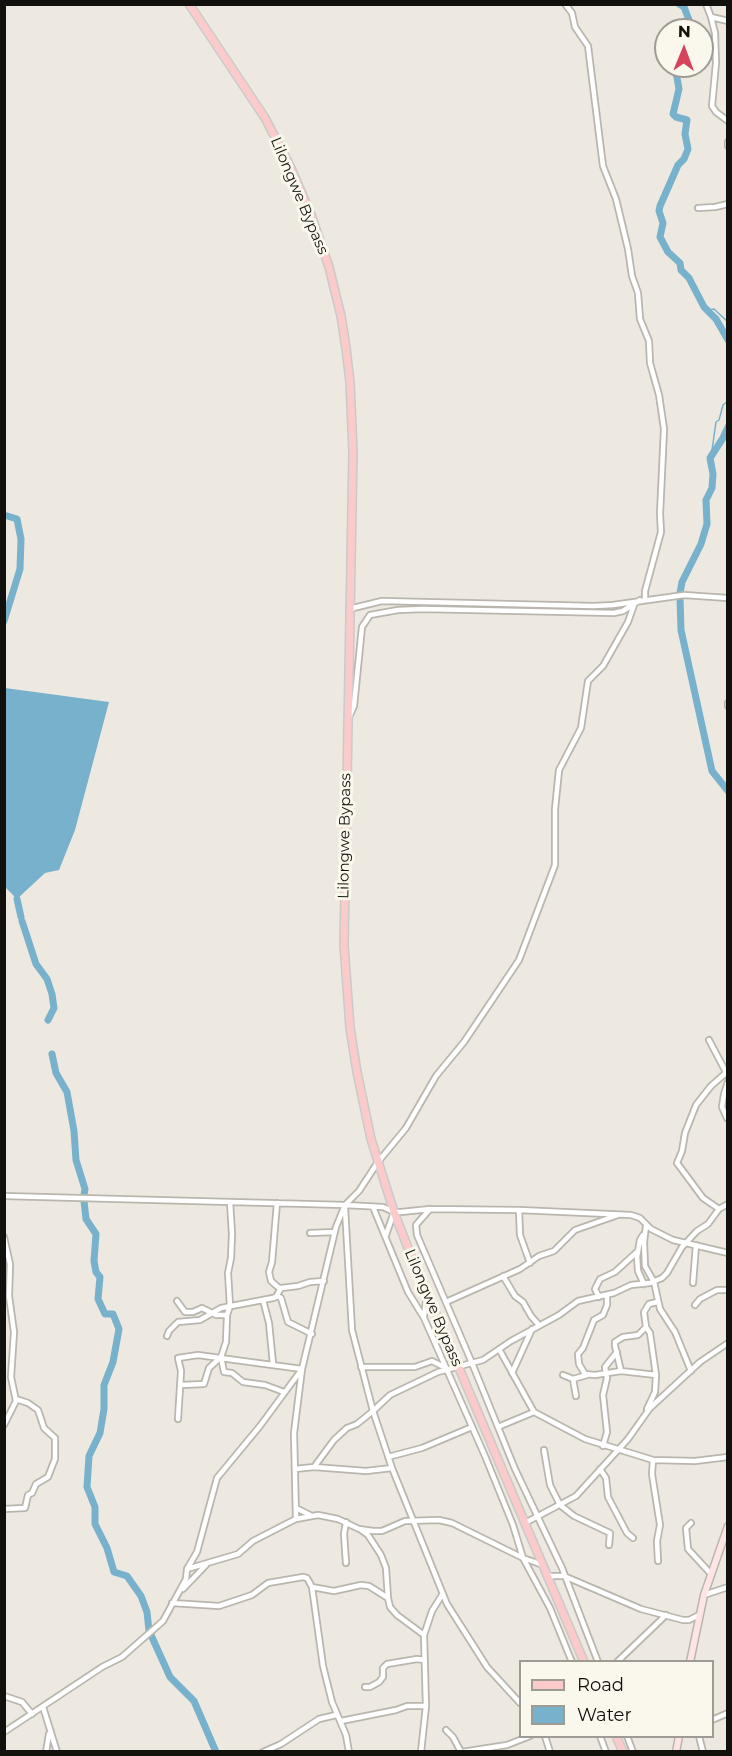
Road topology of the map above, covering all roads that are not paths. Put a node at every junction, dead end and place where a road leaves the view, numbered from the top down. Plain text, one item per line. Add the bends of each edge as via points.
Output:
1 (189, 4) edge
2 (565, 4) edge
3 (706, 4) edge
4 (711, 17) junction
5 (728, 21) edge
6 (728, 121) edge
7 (728, 204) edge
8 (698, 208) dead end
9 (728, 598) edge
10 (642, 600) junction
11 (634, 605) junction
12 (349, 609) junction
13 (346, 723) junction
14 (709, 1040) dead end
15 (727, 1073) edge
16 (728, 1082) edge
17 (727, 1118) edge
18 (378, 1161) junction
19 (4, 1196) edge
20 (230, 1202) junction
21 (277, 1203) junction
22 (728, 1204) edge
23 (345, 1205) junction
24 (373, 1207) junction
25 (430, 1209) junction
26 (719, 1209) junction
27 (519, 1210) junction
28 (393, 1212) junction
29 (620, 1214) junction
30 (646, 1226) junction
31 (335, 1232) junction
32 (310, 1233) dead end
33 (645, 1233) junction
34 (386, 1235) junction
35 (4, 1237) edge
36 (686, 1243) junction
37 (696, 1245) junction
38 (638, 1251) junction
39 (728, 1253) edge
40 (530, 1263) junction
41 (503, 1276) junction
42 (324, 1281) junction
43 (654, 1282) junction
44 (693, 1283) dead end
45 (644, 1284) junction
46 (279, 1288) junction
47 (728, 1290) edge
48 (427, 1294) junction
49 (607, 1295) junction
50 (277, 1296) junction
51 (599, 1297) junction
52 (263, 1300) junction
53 (177, 1301) dead end
54 (446, 1302) junction
55 (657, 1302) junction
56 (695, 1305) dead end
57 (230, 1306) junction
58 (212, 1313) junction
59 (227, 1315) junction
60 (424, 1318) junction
61 (539, 1325) junction
62 (646, 1327) junction
63 (532, 1329) junction
64 (312, 1334) junction
65 (167, 1336) dead end
66 (728, 1343) edge
67 (500, 1349) junction
68 (617, 1352) junction
69 (220, 1357) junction
70 (472, 1363) junction
71 (273, 1364) junction
72 (457, 1366) junction
73 (361, 1367) junction
74 (302, 1369) junction
75 (446, 1369) junction
76 (621, 1371) junction
77 (691, 1371) junction
78 (512, 1373) junction
79 (606, 1374) junction
80 (563, 1375) dead end
81 (587, 1375) junction
82 (656, 1375) junction
83 (573, 1379) junction
84 (181, 1385) junction
85 (284, 1392) junction
86 (576, 1396) dead end
87 (16, 1399) junction
88 (374, 1411) junction
89 (534, 1412) junction
90 (645, 1415) junction
91 (178, 1419) dead end
92 (4, 1425) edge
93 (472, 1427) junction
94 (498, 1427) junction
95 (603, 1446) junction
96 (619, 1449) junction
97 (544, 1450) dead end
98 (388, 1457) junction
99 (728, 1457) edge
100 (653, 1460) junction
101 (314, 1467) junction
102 (295, 1468) junction
103 (392, 1468) junction
104 (600, 1469) junction
105 (560, 1505) junction
106 (296, 1508) junction
107 (4, 1509) edge
108 (312, 1516) junction
109 (537, 1517) junction
110 (296, 1520) junction
111 (346, 1522) junction
112 (412, 1522) junction
113 (525, 1523) junction
114 (691, 1523) dead end
115 (728, 1526) edge
116 (359, 1529) junction
117 (633, 1538) dead end
118 (609, 1545) dead end
119 (720, 1545) junction
120 (728, 1550) edge
121 (523, 1558) junction
122 (658, 1561) dead end
123 (346, 1563) dead end
124 (207, 1564) junction
125 (543, 1565) junction
126 (187, 1569) junction
127 (711, 1574) junction
128 (548, 1576) junction
129 (564, 1576) junction
130 (312, 1587) junction
131 (728, 1587) edge
132 (442, 1595) junction
133 (704, 1595) junction
134 (387, 1598) junction
135 (172, 1603) junction
136 (666, 1615) junction
137 (699, 1616) junction
138 (424, 1635) junction
139 (424, 1660) junction
140 (571, 1660) edge
141 (583, 1660) edge
142 (597, 1660) edge
143 (619, 1660) edge
144 (690, 1660) edge
145 (365, 1687) dead end
146 (4, 1696) edge
147 (519, 1702) edge
148 (426, 1706) junction
149 (43, 1707) junction
150 (728, 1713) edge
151 (32, 1714) junction
152 (336, 1715) junction
153 (714, 1719) edge
154 (341, 1721) junction
155 (446, 1730) dead end
156 (50, 1731) junction
157 (4, 1732) edge
158 (527, 1738) edge
159 (600, 1738) edge
160 (616, 1738) edge
161 (627, 1738) edge
162 (507, 1745) junction
163 (267, 1751) edge
164 (475, 1751) edge
165 (46, 1752) edge
166 (57, 1752) edge
167 (349, 1752) edge
168 (421, 1752) edge
169 (462, 1752) edge
170 (504, 1752) edge
171 (606, 1752) edge
172 (623, 1752) edge
173 (633, 1752) edge

1 - 12 main road, Lilongwe Bypass via 265,118 285,156 319,236 335,290 346,348 352,417
2 - 10 street via 572,13 574,27 588,46 603,166 616,198 638,292 639,314 649,341 664,429 661,532
3 - 4 street
4 - 5 street
4 - 6 street via 716,70 712,106
7 - 8 street
9 - 10 street via 690,594
10 - 11 street
10 - 12 street via 594,606 381,601
11 - 13 street via 614,614 423,609 370,615 362,627 354,706
11 - 18 street via 603,666 588,681 581,728 560,770 555,865 519,960 436,1076 406,1128
12 - 13 main road, Lilongwe Bypass
13 - 18 main road, Lilongwe Bypass via 345,963 357,1072
14 - 15 street
15 - 26 street via 711,1086 695,1108 677,1163 703,1198
16 - 17 street via 722,1102
18 - 23 street
18 - 28 main road, Lilongwe Bypass
19 - 20 street
20 - 21 street
20 - 57 street
21 - 23 street
21 - 46 street via 269,1272 270,1281
22 - 26 street
23 - 24 street
23 - 31 street
23 - 73 street via 351,1319
24 - 28 street
24 - 34 street
25 - 27 street
25 - 28 street
25 - 54 street via 415,1228
26 - 36 street
27 - 29 street
27 - 40 street via 520,1235
28 - 34 street
28 - 48 main road, Lilongwe Bypass
29 - 30 street via 640,1218
29 - 40 street via 575,1230 557,1250
30 - 33 street
30 - 36 street
31 - 32 street
31 - 42 street
33 - 38 street
33 - 43 street via 645,1266
34 - 60 street via 408,1292
35 - 87 street via 10,1264 14,1332 11,1377
36 - 37 street
36 - 43 street via 665,1275
37 - 39 street
37 - 44 street
38 - 45 street via 638,1271
38 - 51 street via 615,1272 600,1278 595,1289
40 - 41 street
41 - 54 street
41 - 61 street
42 - 46 street
42 - 64 street
43 - 45 street
43 - 55 street
45 - 49 street
46 - 50 street
47 - 56 street via 717,1290
48 - 60 street
48 - 72 main road, Lilongwe Bypass
49 - 51 street
49 - 81 street via 603,1315 594,1320 578,1354 579,1365
50 - 52 street
50 - 64 street via 288,1322
51 - 61 street via 578,1301
52 - 57 street
52 - 71 street
53 - 58 street via 185,1312 202,1308
54 - 70 street
55 - 62 street via 644,1310
55 - 77 street
57 - 58 street
57 - 59 street
58 - 59 street
58 - 65 street via 200,1320 178,1322
59 - 69 street via 226,1342
60 - 75 street
61 - 63 street
62 - 68 street via 638,1335 615,1342
62 - 82 street
63 - 67 street
63 - 78 street
64 - 74 street
66 - 77 street
67 - 70 street
67 - 78 street
68 - 76 street
68 - 79 street via 606,1365
69 - 71 street
69 - 84 street via 204,1384
69 - 84 street via 178,1358
69 - 85 street via 224,1372 243,1382
70 - 72 street
70 - 94 street
71 - 74 street
72 - 75 street
72 - 113 main road, Lilongwe Bypass
73 - 75 street via 415,1367 432,1361
73 - 88 street
74 - 85 street
74 - 102 street via 294,1433
75 - 88 street via 390,1395
75 - 93 street
76 - 79 street
76 - 82 street
77 - 90 street
78 - 89 street
79 - 81 street
79 - 95 street via 603,1395 607,1432
80 - 83 street
81 - 83 street
82 - 90 street via 655,1392
83 - 86 street
84 - 91 street
85 - 126 street via 217,1478 197,1552
87 - 92 street
87 - 107 street via 38,1410 44,1428 55,1438 56,1459 48,1477 28,1495 25,1508
88 - 98 street
88 - 101 street via 334,1440
89 - 94 street
89 - 95 street
90 - 96 street
93 - 98 street
93 - 121 street
94 - 109 street
95 - 96 street
96 - 100 street
96 - 104 street
97 - 105 street via 550,1485
98 - 103 street
99 - 100 street
100 - 122 street via 660,1525
101 - 102 street
101 - 103 street via 366,1471
102 - 106 street
103 - 112 street
104 - 105 street via 576,1496
104 - 117 street via 606,1478 608,1497
105 - 109 street
105 - 118 street via 610,1533
106 - 108 street
106 - 110 street
108 - 110 street
108 - 111 street via 325,1515
109 - 113 street
109 - 129 street
110 - 124 street via 253,1541 238,1554
111 - 116 street
111 - 123 street
112 - 116 street via 401,1522 382,1531
112 - 121 street via 432,1519 453,1523
112 - 132 street
113 - 125 main road, Lilongwe Bypass
114 - 127 street via 686,1528 688,1549
115 - 119 street
116 - 134 street via 381,1555 386,1568
119 - 120 street
119 - 127 street
121 - 125 street
121 - 140 street via 550,1608
124 - 126 street
124 - 135 street
125 - 128 main road, Lilongwe Bypass
126 - 135 street via 186,1579
127 - 133 street
128 - 129 street
128 - 141 main road, Lilongwe Bypass
129 - 136 street via 641,1609
129 - 142 street
130 - 134 street via 334,1591 369,1586
130 - 135 street via 303,1577 268,1583 230,1604
130 - 152 street via 323,1666
131 - 133 street
132 - 138 street
132 - 147 street via 487,1667
133 - 137 street
134 - 138 street via 397,1615
135 - 149 street via 158,1626 122,1657
136 - 137 street via 683,1620
136 - 143 street
137 - 144 street
138 - 139 street
139 - 145 street via 387,1664 379,1682
139 - 148 street
146 - 151 street via 22,1702
148 - 154 street via 406,1706
148 - 168 street
149 - 151 street
149 - 156 street
150 - 153 street
151 - 157 street
152 - 154 street
152 - 163 street via 319,1719
154 - 167 street
155 - 169 street
156 - 165 street
156 - 166 street
158 - 162 street
159 - 171 street
160 - 172 main road
161 - 173 street
162 - 164 street
162 - 170 street
164 - 169 street

